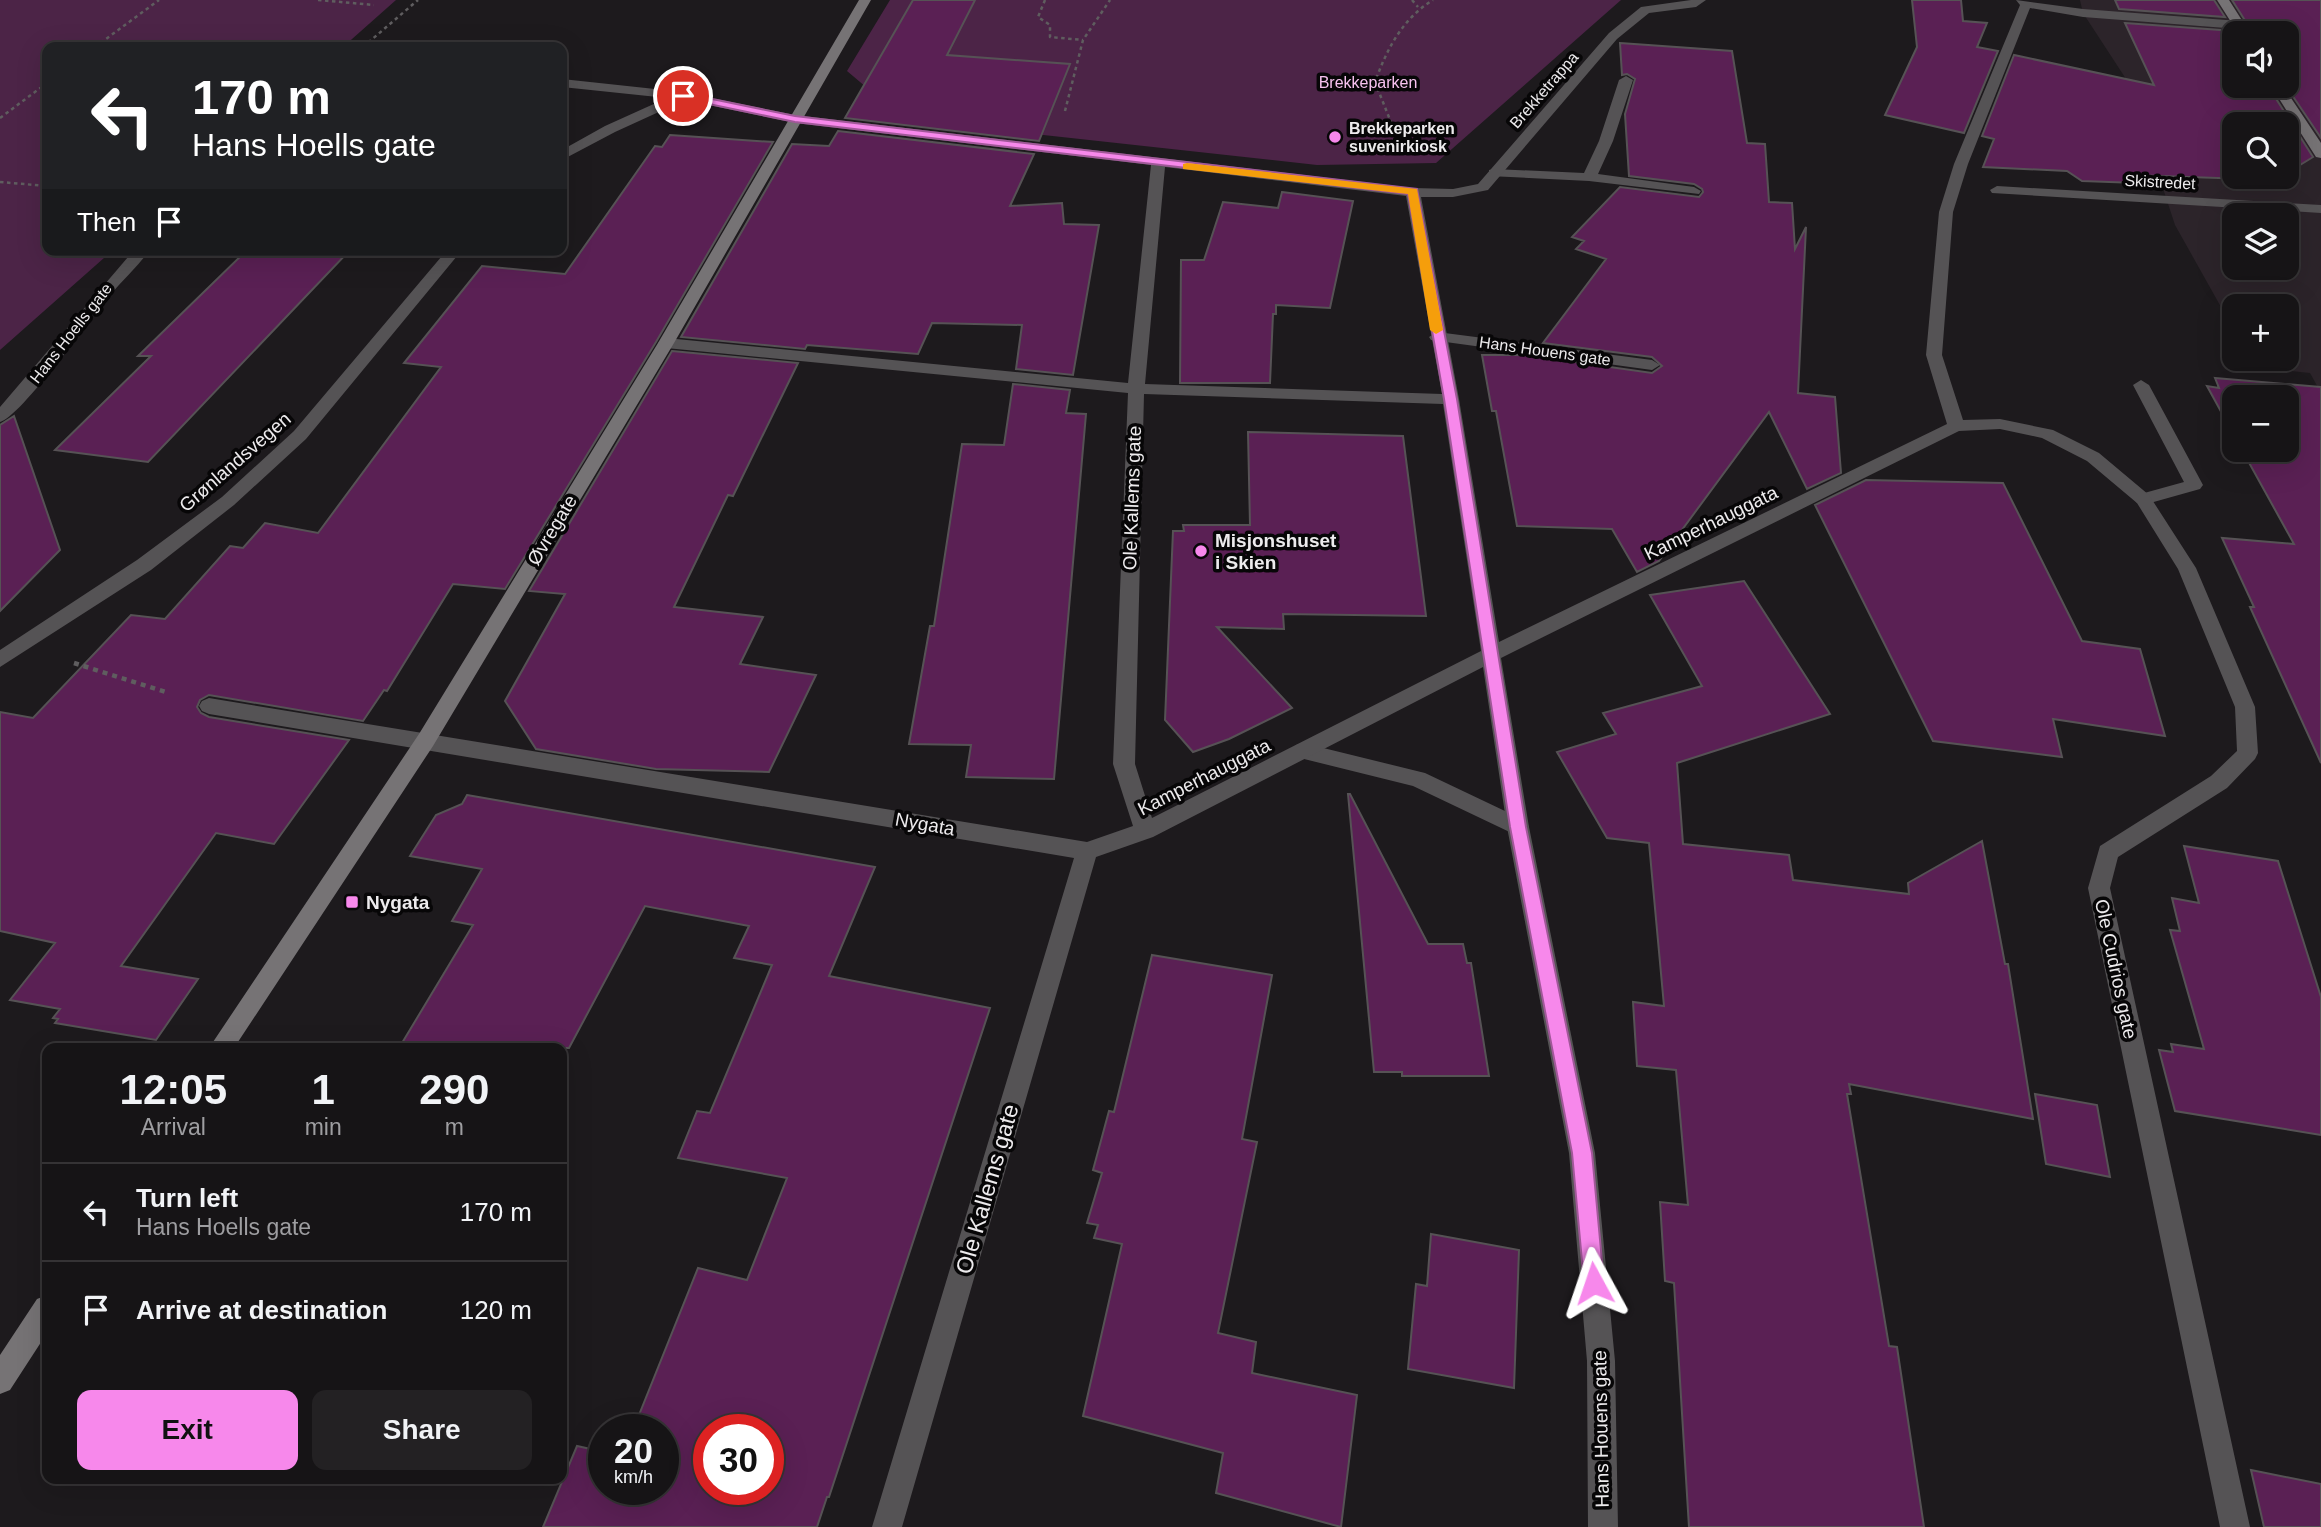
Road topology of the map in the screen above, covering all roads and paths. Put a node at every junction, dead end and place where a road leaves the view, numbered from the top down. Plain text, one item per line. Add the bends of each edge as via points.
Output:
1 (159, 0) edge
2 (318, 0) edge
3 (418, 0) edge
4 (864, 0) edge
5 (1045, 0) edge
6 (1110, 0) edge
7 (1412, 0) edge
8 (1433, 0) edge
9 (1700, 0) edge
10 (2223, 0) edge
11 (2024, 2) edge
12 (374, 5) dead end
13 (1418, 7) junction
14 (2236, 21) edge
15 (2222, 27) edge
16 (1083, 40) junction
17 (102, 42) edge
18 (369, 42) edge
19 (1626, 80) dead end
20 (567, 84) edge
21 (42, 87) edge
22 (683, 96) junction
23 (2285, 98) edge
24 (0, 118) edge
25 (795, 119) junction
26 (1062, 122) dead end
27 (567, 153) edge
28 (2321, 153) edge
29 (1158, 163) junction
30 (1494, 173) junction
31 (1589, 177) junction
32 (0, 182) edge
33 (42, 186) edge
34 (1997, 190) dead end
35 (1694, 191) dead end
36 (1413, 192) junction
37 (2321, 209) edge
38 (138, 256) edge
39 (451, 256) edge
40 (1437, 337) junction
41 (666, 343) junction
42 (1652, 365) dead end
43 (2141, 385) dead end
44 (1136, 389) junction
45 (1451, 399) junction
46 (0, 417) edge
47 (1956, 426) junction
48 (2143, 499) junction
49 (24, 646) junction
50 (1492, 654) junction
51 (0, 660) edge
52 (209, 706) joint
53 (426, 740) junction
54 (1303, 751) junction
55 (1518, 827) junction
56 (1145, 831) junction
57 (1087, 851) junction
58 (224, 1043) edge
59 (42, 1317) edge
60 (0, 1380) edge
61 (887, 1527) edge
62 (1603, 1527) edge
63 (2235, 1527) edge

1 - 17 path
2 - 12 path
3 - 18 path
4 - 25 street, Øvregate
5 - 16 path via 1038,17 1050,25 1050,37
6 - 16 path
7 - 13 path
8 - 13 path
9 - 30 street, Brekketrappa via 1645,10 1613,36
10 - 14 street
11 - 15 street
11 - 47 street via 1946,212 1934,355
13 - 36 path via 1387,48 1375,82 1407,163
16 - 26 path
19 - 31 street
20 - 22 street
21 - 24 path
22 - 25 street
22 - 27 street
23 - 28 street
25 - 29 street
25 - 41 street, Øvregate
29 - 36 street
29 - 44 street, Ole Kallems gate
30 - 31 street
30 - 36 street, Brekketrappa via 1483,187 1453,193
31 - 35 street
32 - 33 path
34 - 37 street, Skistredet
36 - 40 street, Hans Houens gate
38 - 46 street, Hans Hoells gate
39 - 49 street, Grønlandsvegen via 300,435 228,500 154,557
40 - 42 street, Hans Houens gate
40 - 45 street, Hans Houens gate
41 - 44 street
41 - 53 street, Øvregate
43 - 48 street via 2194,485
44 - 45 street
44 - 56 street, Ole Kallems gate via 1124,764
45 - 50 street, Hans Houens gate
47 - 48 street, Ole Cudrios gate via 2000,424 2047,434 2093,457
47 - 50 street, Kamperhauggata
48 - 63 street, Ole Cudrios gate via 2187,568 2245,707 2248,753 2219,782 2108,852 2099,888
49 - 51 street, Grønlandsvegen
49 - 52 path
50 - 54 street, Kamperhauggata
50 - 55 street, Hans Houens gate
52 - 53 street, Nygata
53 - 57 street, Nygata
53 - 58 street, Øvregate
54 - 55 street via 1418,779
54 - 56 street, Kamperhauggata
55 - 62 street, Hans Houens gate via 1582,1153 1601,1361
56 - 57 street, Kamperhauggata
57 - 61 street, Ole Kallems gate
59 - 60 street

